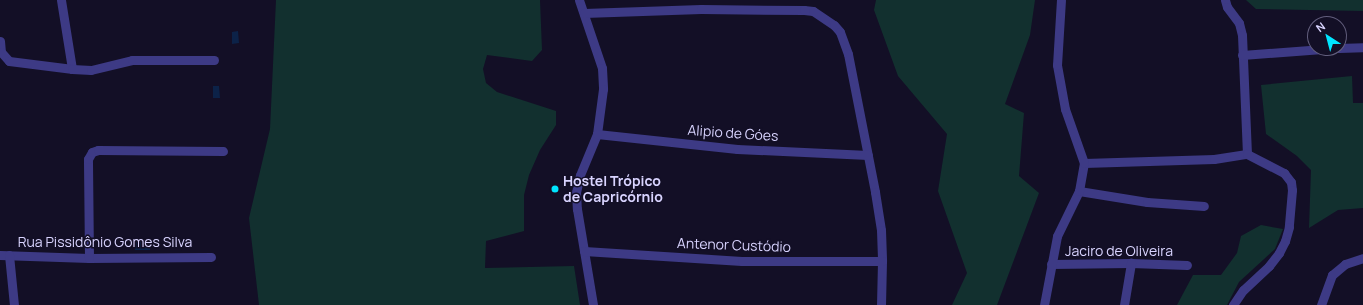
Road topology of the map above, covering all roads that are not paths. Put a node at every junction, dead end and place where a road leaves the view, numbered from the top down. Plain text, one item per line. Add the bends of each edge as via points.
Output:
1 (61, 0) edge
2 (579, 0) edge
3 (1061, 0) edge
4 (1225, 0) edge
5 (584, 13) junction
6 (0, 40) edge
7 (1363, 47) edge
8 (1347, 48) edge
9 (1307, 50) edge
10 (1242, 55) junction
11 (214, 60) dead end
12 (72, 69) junction
13 (597, 134) junction
14 (223, 151) dead end
15 (1247, 154) junction
16 (868, 155) junction
17 (1084, 163) junction
18 (1079, 191) junction
19 (1204, 206) dead end
20 (584, 251) junction
21 (4, 255) edge
22 (211, 256) dead end
23 (89, 258) junction
24 (1363, 258) edge
25 (882, 261) junction
26 (1130, 263) junction
27 (1051, 264) junction
28 (1187, 265) dead end
29 (14, 305) edge
30 (593, 305) edge
31 (881, 305) edge
32 (1044, 305) edge
33 (1124, 305) edge
34 (1233, 305) edge
35 (1321, 305) edge

1 - 12 street
2 - 5 street
3 - 17 street via 1057,66 1065,109
4 - 10 street via 1241,28
5 - 13 street via 602,68 603,89
5 - 16 street via 701,9 804,10 818,14 834,25 844,41
6 - 12 street via 1,52 9,61
7 - 8 street
9 - 10 street
10 - 15 street
11 - 12 street via 132,60 91,70
13 - 16 street, Alipio de Góes via 737,149
13 - 20 street via 580,175 576,192
14 - 23 street via 98,150 90,155
15 - 17 street via 1214,160
15 - 34 street via 1284,173 1291,182 1289,227 1279,253 1243,290
16 - 25 street via 881,230
17 - 18 street
18 - 19 street via 1148,202
18 - 27 street via 1057,236
20 - 25 street, Antenor Custódio via 742,261
20 - 30 street
21 - 23 street, Rua Pissidônio Gomes Silva
21 - 29 street
22 - 23 street, Rua Pissidônio Gomes Silva
24 - 35 street via 1345,264 1332,275
25 - 31 street
26 - 27 street, Jaciro de Oliveira
26 - 28 street, Jaciro de Oliveira
26 - 33 street
27 - 32 street

